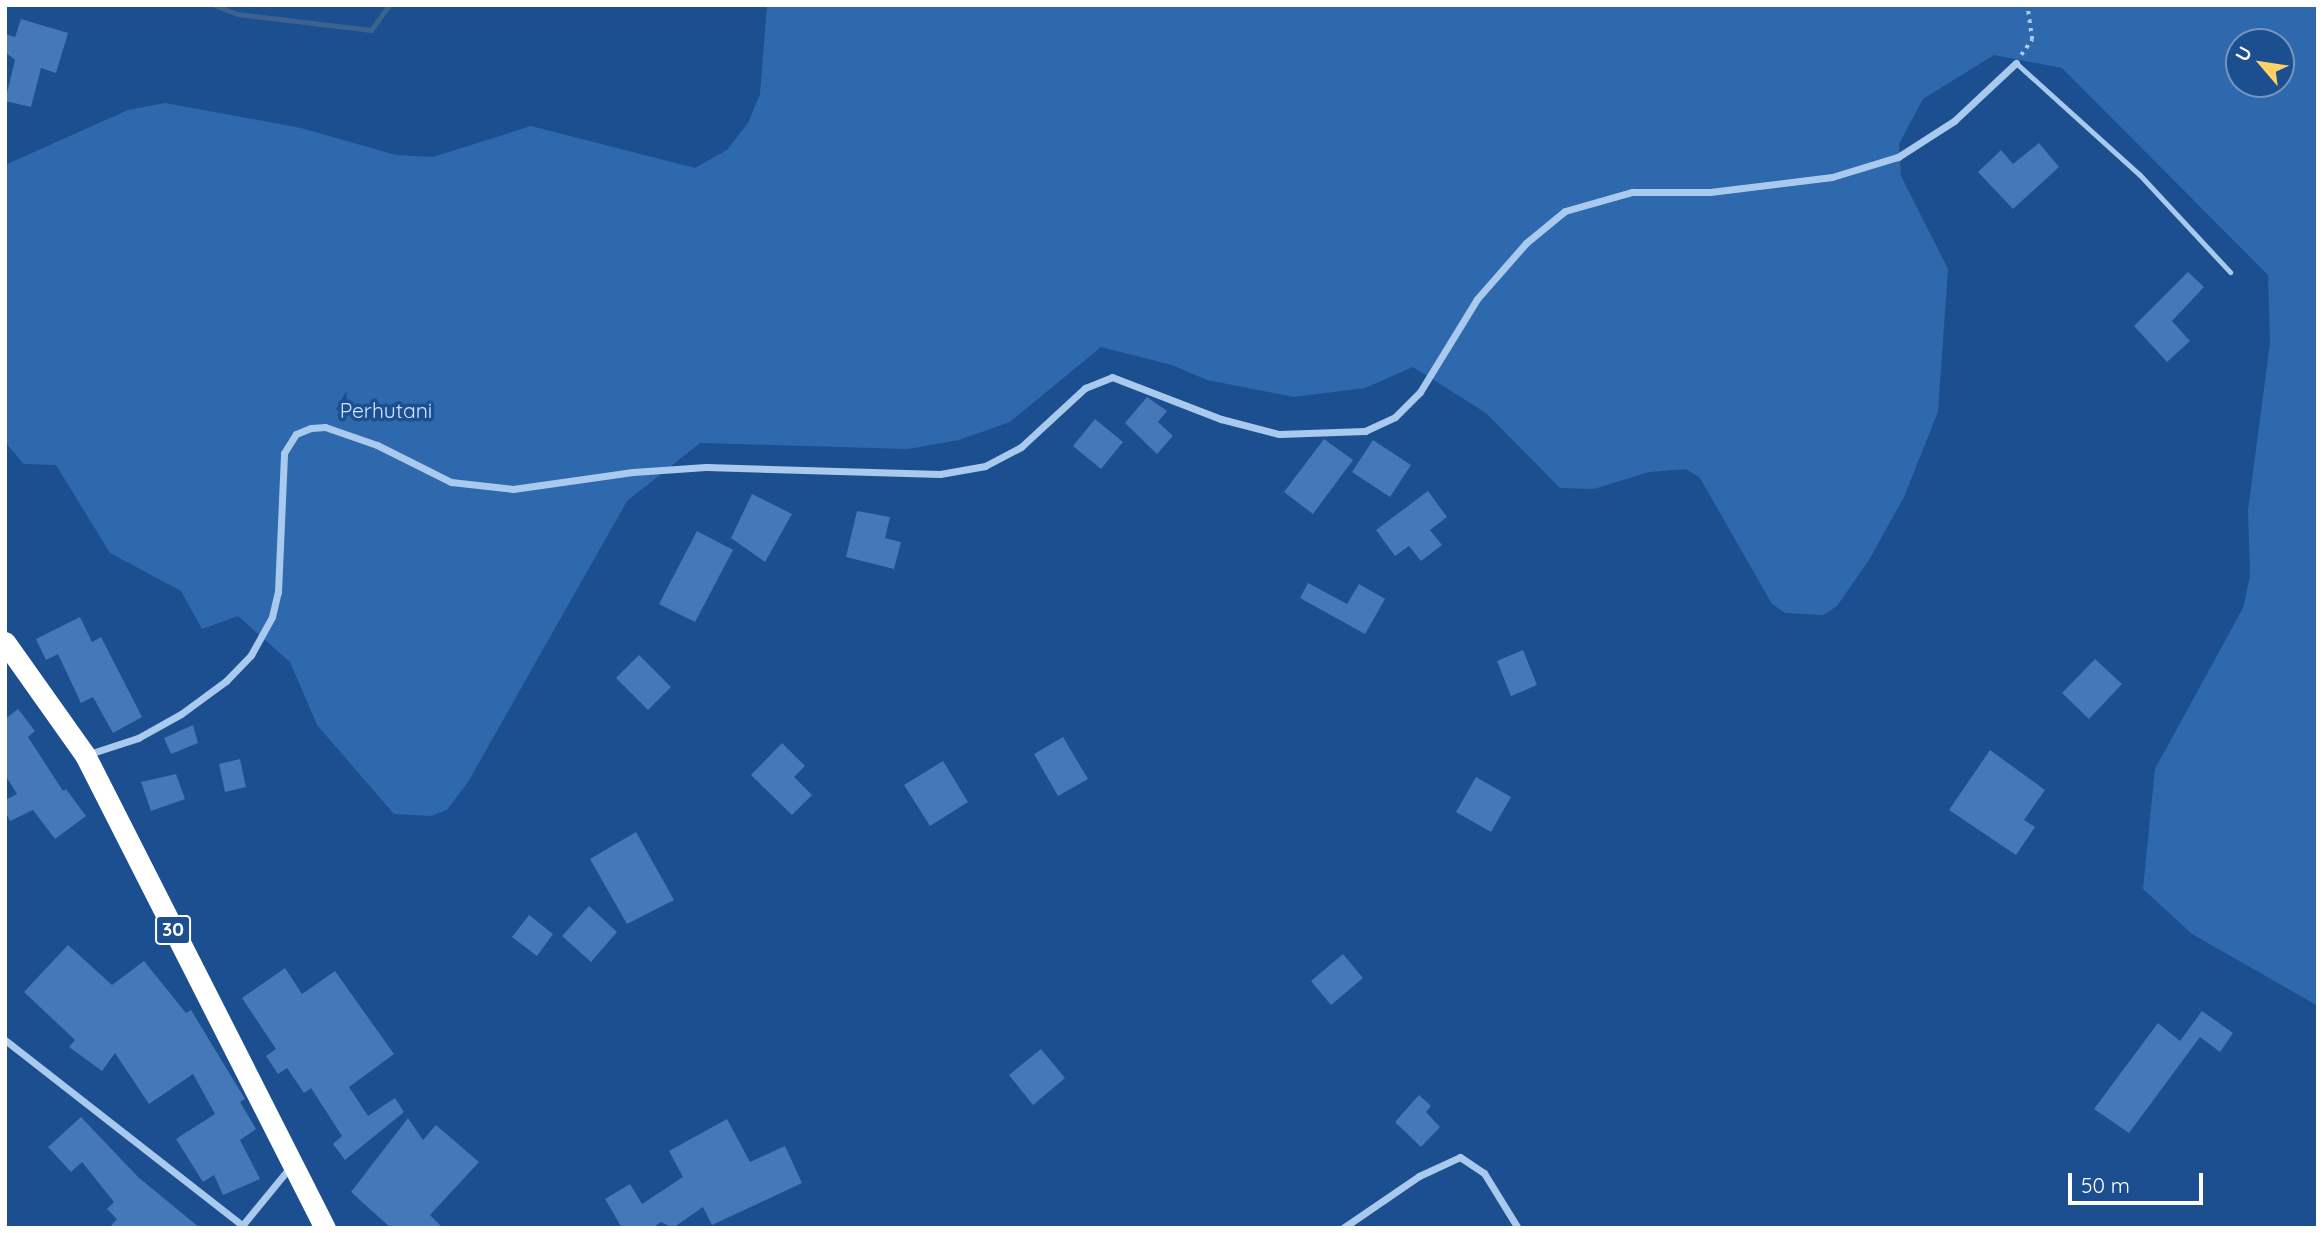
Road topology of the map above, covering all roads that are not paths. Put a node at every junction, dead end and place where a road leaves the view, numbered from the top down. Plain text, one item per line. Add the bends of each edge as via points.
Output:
1 (2016, 63) joint
2 (2230, 272) dead end
3 (5, 642) edge
4 (85, 755) junction
5 (5, 1040) edge
6 (292, 1165) junction
7 (241, 1226) edge
8 (325, 1228) edge
9 (1343, 1228) edge
10 (1518, 1228) edge

1 - 2 lane via 2138,174
1 - 4 street via 1946,127 1898,157 1832,177 1710,192 1632,192 1565,211 1526,243 1478,299 1420,392 1395,417 1365,431 1279,433 1221,419 1112,377 1084,388 1021,447 985,466 940,474 706,467 513,489 451,482 343,433 325,427 303,430 284,453 278,592 272,617 251,655 226,681 181,714 138,738
3 - 4 highway, 30
4 - 6 highway, 30
5 - 7 street
6 - 7 street
6 - 8 highway, 30
9 - 10 street via 1419,1176 1460,1157 1484,1173

